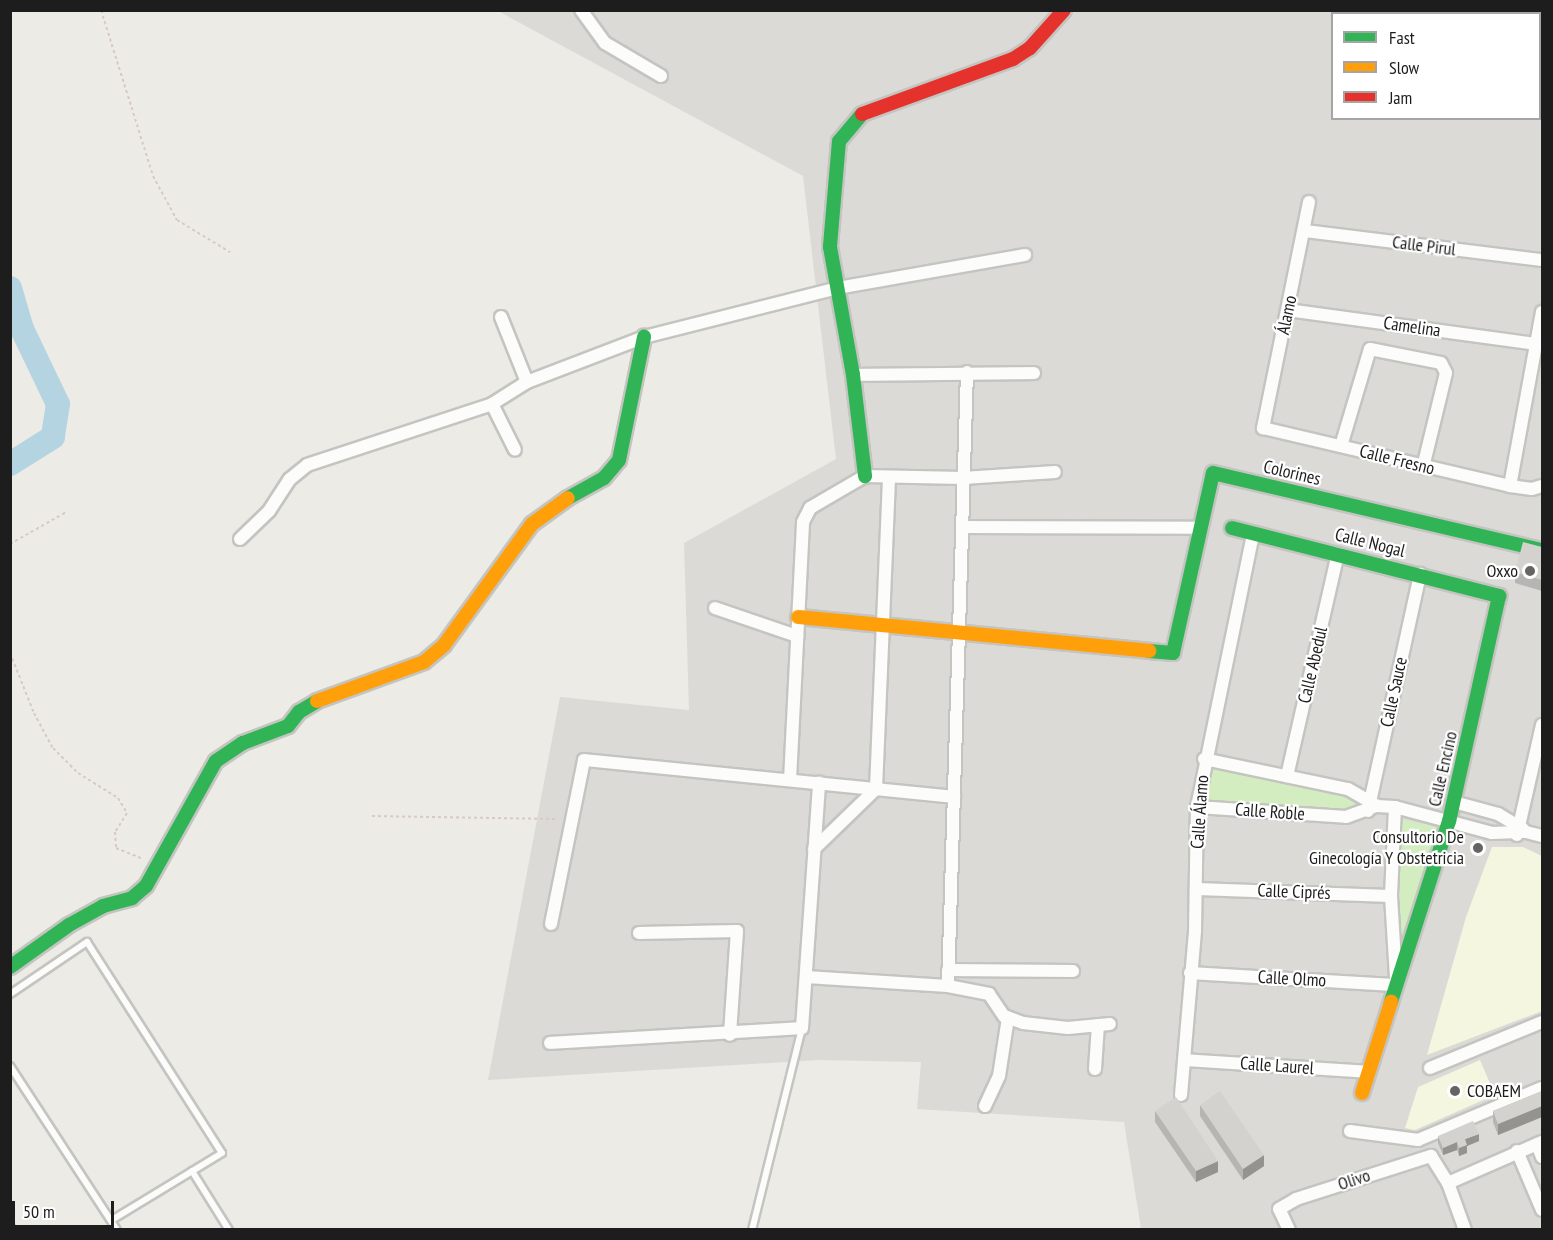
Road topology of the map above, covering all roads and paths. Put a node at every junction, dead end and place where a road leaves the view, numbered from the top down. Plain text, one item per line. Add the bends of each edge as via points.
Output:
1 (101, 10) edge
2 (581, 10) edge
3 (1064, 10) edge
4 (662, 76) dead end
5 (1309, 202) dead end
6 (1305, 231) junction
7 (230, 252) dead end
8 (1025, 255) dead end
9 (1542, 260) edge
10 (837, 288) junction
11 (1288, 310) junction
12 (1542, 312) edge
13 (501, 317) dead end
14 (644, 337) junction
15 (1536, 345) junction
16 (967, 372) junction
17 (1034, 372) dead end
18 (853, 375) junction
19 (527, 382) junction
20 (492, 404) junction
21 (1263, 428) joint
22 (1341, 446) junction
23 (515, 450) dead end
24 (1423, 466) junction
25 (1055, 472) dead end
26 (865, 476) junction
27 (889, 478) junction
28 (963, 478) junction
29 (1510, 486) junction
30 (1537, 487) edge
31 (1542, 497) edge
32 (66, 512) dead end
33 (962, 527) junction
34 (1201, 528) junction
35 (1232, 528) dead end
36 (1253, 533) junction
37 (240, 539) dead end
38 (10, 544) edge
39 (1542, 550) edge
40 (1338, 554) junction
41 (1420, 574) junction
42 (1499, 596) joint
43 (715, 608) dead end
44 (798, 617) junction
45 (885, 626) junction
46 (959, 632) junction
47 (797, 636) junction
48 (10, 652) edge
49 (1542, 725) edge
50 (1204, 759) junction
51 (1287, 776) junction
52 (790, 780) junction
53 (819, 783) junction
54 (876, 789) junction
55 (954, 796) junction
56 (1454, 802) junction
57 (1372, 805) junction
58 (1197, 807) junction
59 (1395, 807) junction
60 (372, 816) dead end
61 (572, 819) junction
62 (1449, 821) junction
63 (1521, 831) junction
64 (1542, 836) edge
65 (814, 849) junction
66 (160, 867) junction
67 (1197, 889) junction
68 (1391, 896) junction
69 (551, 924) dead end
70 (639, 933) dead end
71 (10, 968) edge
72 (948, 970) junction
73 (1073, 971) dead end
74 (1190, 973) junction
75 (806, 977) junction
76 (1395, 983) junction
77 (948, 986) junction
78 (10, 994) edge
79 (1008, 1018) junction
80 (1542, 1022) edge
81 (802, 1028) junction
82 (730, 1035) junction
83 (550, 1043) dead end
84 (1184, 1060) junction
85 (10, 1066) edge
86 (1431, 1068) dead end
87 (1095, 1069) dead end
88 (1369, 1072) junction
89 (1542, 1088) edge
90 (1362, 1093) dead end
91 (1181, 1095) dead end
92 (985, 1106) dead end
93 (1350, 1131) dead end
94 (1540, 1143) edge
95 (1517, 1151) junction
96 (1542, 1157) edge
97 (192, 1171) junction
98 (1448, 1183) junction
99 (1542, 1210) edge
100 (112, 1220) junction
101 (1461, 1228) edge
102 (117, 1230) edge
103 (230, 1230) edge
104 (752, 1230) edge
105 (1289, 1230) edge

1 - 7 path via 153,176 172,212 177,220
2 - 4 street via 605,43
3 - 10 street via 1037,42 1013,59 865,111 850,123 839,141 830,247
5 - 6 street, Álamo
6 - 9 street, Calle Pirul
6 - 11 street, Álamo
8 - 10 street
10 - 14 street
10 - 18 street
11 - 15 street, Camelina
11 - 21 street, Álamo
12 - 15 street
13 - 19 street
14 - 19 street
14 - 66 street via 619,460 604,478 547,510 532,524 444,645 424,662 326,696 299,712 288,726 243,743 216,761
15 - 29 street
16 - 17 street
16 - 18 street
16 - 28 street
18 - 26 street
19 - 20 street
20 - 23 street
20 - 37 street via 307,465 290,479 269,511
21 - 22 street, Calle Fresno
22 - 24 street, Calle Fresno
22 - 24 street via 1370,349 1441,363 1446,373
24 - 29 street, Calle Fresno
25 - 28 street
26 - 27 street
26 - 44 street via 810,508 803,522
27 - 28 street
27 - 45 street
28 - 33 street
29 - 30 street, Calle Fresno
30 - 31 street, Calle Fresno
32 - 38 path
33 - 34 street
33 - 46 street
34 - 39 street, Colorines via 1213,473
34 - 46 street, Colorines via 1173,653
35 - 36 street, Calle Nogal
36 - 40 street, Calle Nogal
36 - 50 street, Calle Álamo
40 - 41 street, Calle Nogal
40 - 51 street, Calle Abedul
41 - 42 street, Calle Nogal
41 - 57 street, Calle Sauce
42 - 56 street, Calle Encino
43 - 47 street
44 - 45 street
44 - 47 street
45 - 46 street
45 - 54 street
46 - 55 street
47 - 52 street
48 - 66 path via 34,713 53,748 78,773 118,798 127,813 115,832 116,848
49 - 63 street
50 - 51 street, Calle Roble
50 - 58 street, Calle Álamo
51 - 57 street, Calle Roble via 1348,789
52 - 53 street
52 - 61 street via 584,760
53 - 54 street
53 - 65 street
54 - 55 street
54 - 65 street
55 - 72 street
56 - 62 street, Calle Encino
56 - 63 street via 1498,814
57 - 58 street, Calle Roble via 1346,817
57 - 59 street, Calle Roble
58 - 67 street, Calle Álamo
59 - 62 street, Calle Roble
59 - 68 street, Calle Encino
60 - 61 path
61 - 69 street
62 - 63 street, Calle Roble via 1492,833
62 - 76 street, Calle Encino
63 - 64 street
65 - 75 street
66 - 71 street via 132,898 103,906
67 - 68 street, Calle Ciprés
67 - 74 street, Calle Álamo
68 - 76 street, Calle Encino
70 - 82 street via 737,931
72 - 73 street
72 - 77 street
74 - 76 street, Calle Olmo
74 - 84 street, Calle Álamo
75 - 77 street
75 - 81 street
76 - 88 street, Calle Encino
77 - 79 street via 989,994
78 - 97 lane via 87,942 222,1153
79 - 87 street via 1057,1027 1104,1024
79 - 92 street via 999,1076
80 - 86 street
81 - 82 street
81 - 104 lane
82 - 83 street
84 - 88 street, Calle Laurel
84 - 91 street, Calle Álamo
85 - 100 lane
88 - 90 street, Calle Encino
89 - 93 street via 1418,1140
94 - 95 street
94 - 96 street
95 - 98 street
95 - 99 street
97 - 100 lane
97 - 103 lane
98 - 101 street
98 - 105 street, Olivo via 1431,1156 1296,1199 1279,1209
100 - 102 lane

